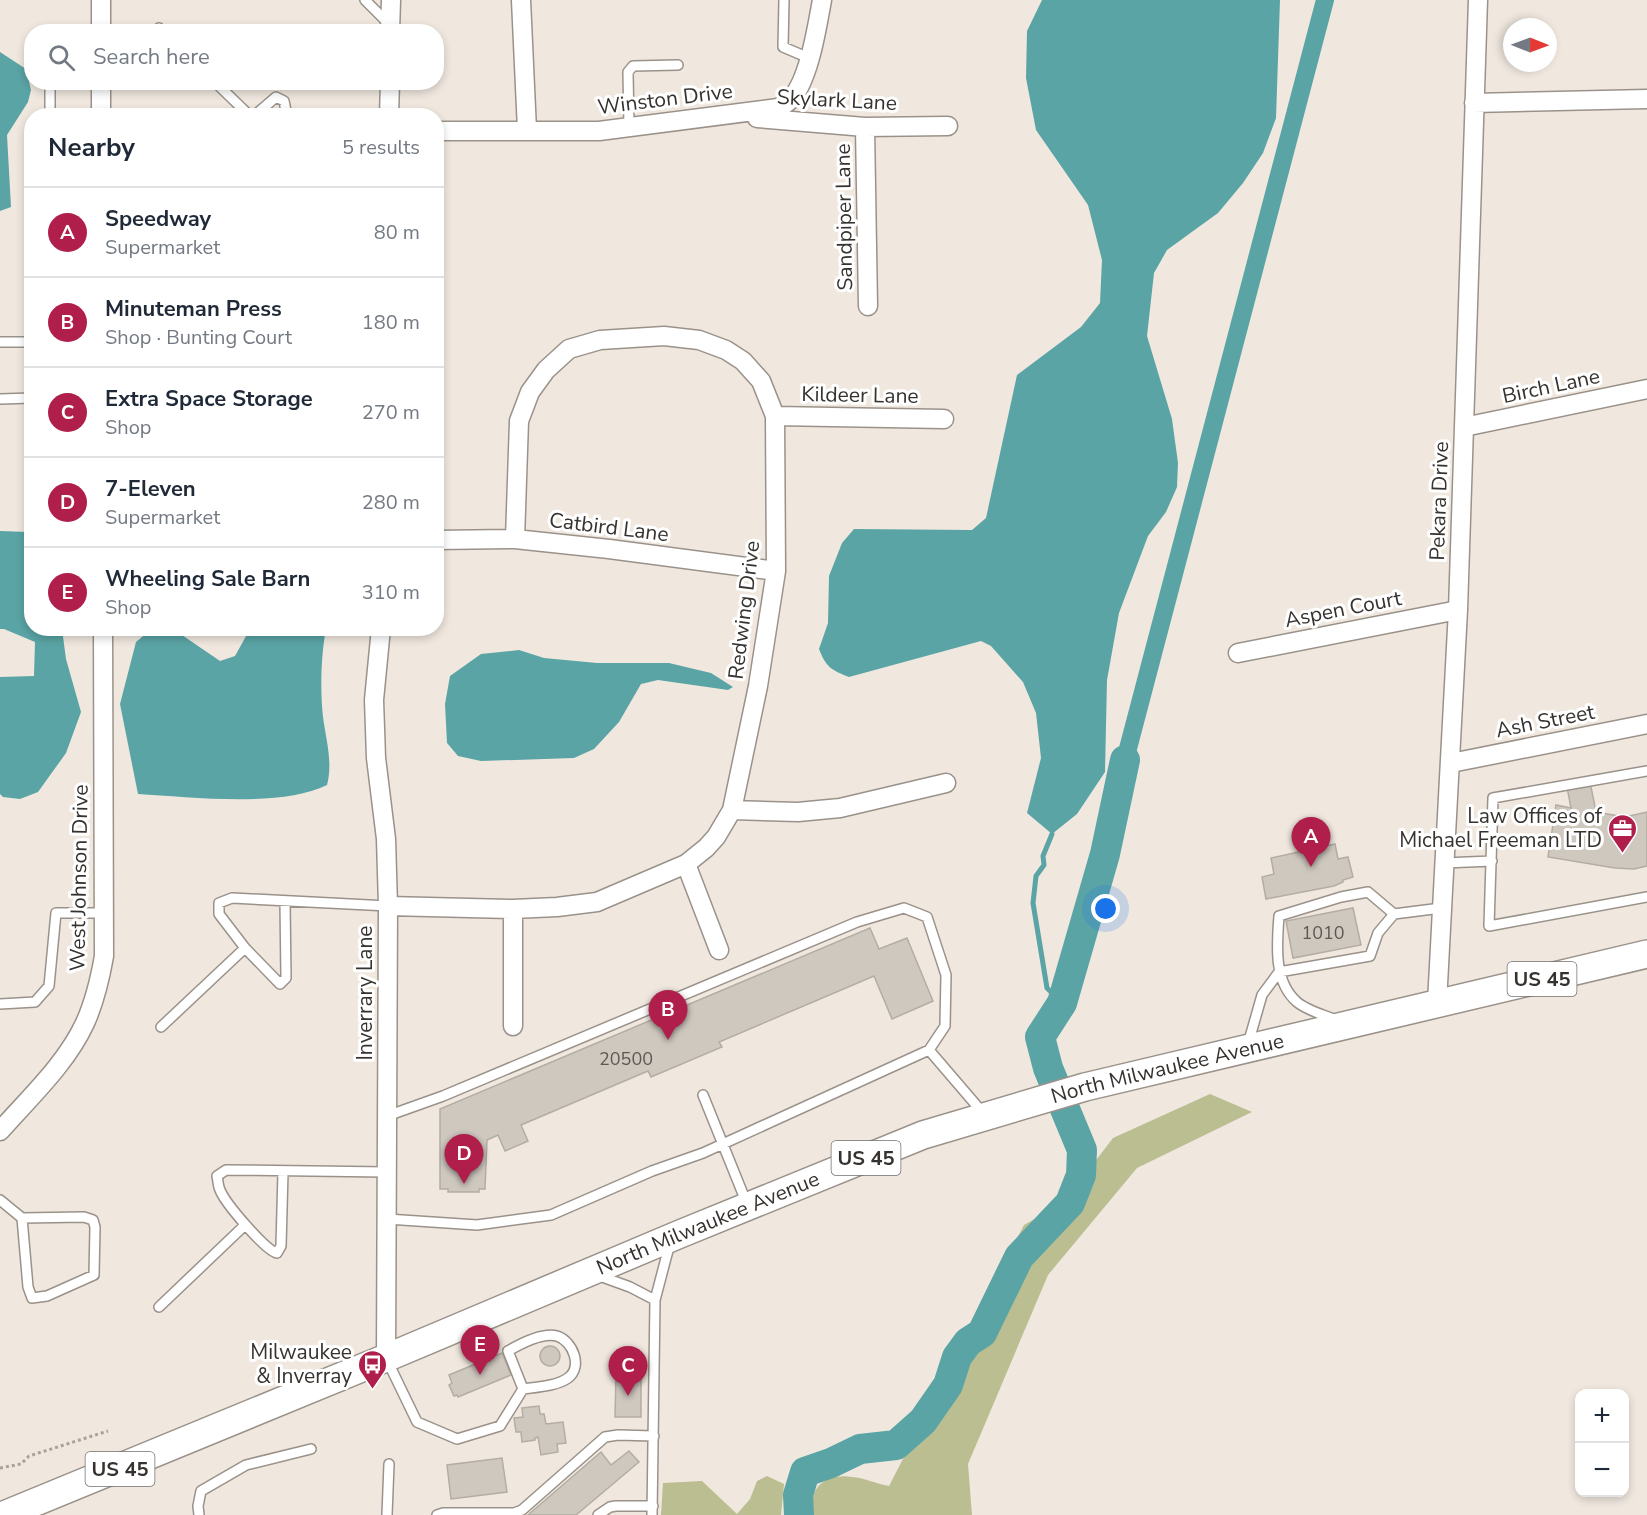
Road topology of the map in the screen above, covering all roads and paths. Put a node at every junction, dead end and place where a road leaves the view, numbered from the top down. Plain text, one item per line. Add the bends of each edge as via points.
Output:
1 (100, 0) edge
2 (365, 0) edge
3 (391, 0) edge
4 (521, 0) edge
5 (784, 0) edge
6 (822, 0) edge
7 (1478, 0) edge
8 (101, 24) edge
9 (387, 24) edge
10 (391, 24) edge
11 (809, 58) junction
12 (678, 65) dead end
13 (50, 90) edge
14 (101, 90) edge
15 (223, 90) edge
16 (390, 90) edge
17 (1647, 99) edge
18 (1474, 103) junction
19 (50, 108) edge
20 (101, 108) edge
21 (242, 108) edge
22 (264, 108) edge
23 (285, 108) edge
24 (389, 108) edge
25 (722, 115) junction
26 (948, 126) dead end
27 (629, 127) junction
28 (865, 127) junction
29 (527, 130) junction
30 (444, 131) edge
31 (868, 306) dead end
32 (0, 342) edge
33 (24, 342) edge
34 (1647, 389) edge
35 (24, 398) edge
36 (0, 399) edge
37 (775, 416) junction
38 (944, 419) dead end
39 (1464, 426) junction
40 (515, 539) junction
41 (444, 540) edge
42 (776, 571) junction
43 (1458, 610) junction
44 (103, 636) edge
45 (380, 636) edge
46 (1238, 653) dead end
47 (1647, 724) edge
48 (1451, 763) junction
49 (1647, 771) edge
50 (946, 783) dead end
51 (732, 810) junction
52 (1492, 861) junction
53 (1443, 863) junction
54 (686, 864) junction
55 (1647, 897) edge
56 (285, 902) junction
57 (388, 906) junction
58 (1441, 908) junction
59 (513, 909) junction
60 (104, 913) junction
61 (1394, 914) junction
62 (245, 948) junction
63 (719, 950) dead end
64 (1647, 954) edge
65 (1279, 972) junction
66 (1437, 1003) junction
67 (0, 1004) edge
68 (1347, 1025) junction
69 (513, 1026) dead end
70 (161, 1027) dead end
71 (929, 1050) junction
72 (1246, 1050) junction
73 (703, 1095) dead end
74 (387, 1116) junction
75 (987, 1117) junction
76 (3, 1121) edge
77 (724, 1144) junction
78 (284, 1172) junction
79 (387, 1172) junction
80 (0, 1200) edge
81 (748, 1206) junction
82 (22, 1218) junction
83 (387, 1218) junction
84 (245, 1225) junction
85 (671, 1237) junction
86 (589, 1272) junction
87 (655, 1300) junction
88 (159, 1307) dead end
89 (386, 1358) junction
90 (523, 1389) junction
91 (108, 1431) dead end
92 (654, 1436) junction
93 (311, 1449) dead end
94 (389, 1464) dead end
95 (0, 1468) edge
96 (653, 1511) edge
97 (506, 1514) edge
98 (4, 1515) edge
99 (199, 1515) edge
100 (387, 1515) edge
101 (437, 1515) edge
102 (598, 1515) edge

1 - 8 street
2 - 9 lane
3 - 10 street
4 - 29 street
5 - 11 lane via 783,47
6 - 11 street, Winston Drive
7 - 18 street, Pekara Drive
11 - 25 street, Winston Drive via 802,81 790,100 778,108
12 - 27 lane via 633,66 628,72
13 - 19 lane
14 - 20 street
15 - 21 lane
16 - 24 street
17 - 18 street
18 - 39 street, Pekara Drive
22 - 23 lane via 276,97 284,101
25 - 27 street, Winston Drive
25 - 28 street, Skylark Lane
26 - 28 street, Skylark Lane
27 - 29 street, Winston Drive via 598,131
28 - 31 street, Sandpiper Lane
29 - 30 street, Winston Drive
32 - 33 lane
34 - 39 street, Birch Lane
35 - 36 lane
37 - 38 street, Kildeer Lane
37 - 40 street, Redwing Drive via 761,381 743,360 699,340 664,336 600,340 568,349 530,392 519,421
37 - 42 street, Redwing Drive
39 - 43 street, Pekara Drive
40 - 41 street, Catbird Lane
40 - 42 street, Catbird Lane
42 - 51 street, Redwing Drive via 758,686
43 - 46 street, Aspen Court
43 - 48 street, Pekara Drive
44 - 60 street, West Johnson Drive
45 - 57 street, Inverrary Lane via 374,700
47 - 48 street, Ash Street
48 - 53 street, Pekara Drive
49 - 52 lane via 1493,798
50 - 51 street via 840,808 798,812
51 - 54 street, Redwing Drive via 716,837
52 - 53 lane
52 - 55 lane via 1490,926
53 - 58 street, Pekara Drive
54 - 59 street, Redwing Drive via 597,902
54 - 63 street
56 - 57 lane
56 - 62 lane via 232,898 219,903 219,914
56 - 62 lane via 286,978 279,984
57 - 59 street, Redwing Drive
57 - 74 street, Inverrary Lane
58 - 61 lane
58 - 66 street, Pekara Drive
59 - 69 street
60 - 67 lane via 56,913 49,986 35,1002
60 - 76 street, West Johnson Drive via 104,957 85,1024 63,1059
61 - 65 lane via 1378,933 1370,956
61 - 65 lane via 1368,892 1279,916
62 - 70 lane
64 - 66 main road, North Milwaukee Avenue / US 45
65 - 68 lane via 1283,986 1298,1003
65 - 72 lane via 1262,994
66 - 68 main road, North Milwaukee Avenue / US 45
68 - 72 main road, North Milwaukee Avenue / US 45
71 - 74 lane via 945,1026 946,975 927,917 904,908 856,922
71 - 75 lane
71 - 77 lane
72 - 75 main road, North Milwaukee Avenue / US 45 via 1085,1087
73 - 77 lane
74 - 79 street, Inverrary Lane
75 - 81 main road, North Milwaukee Avenue / US 45 via 924,1135
77 - 81 lane
77 - 83 lane via 552,1215 477,1225
78 - 79 lane
78 - 84 lane via 281,1246 277,1253 271,1252
78 - 84 lane via 226,1170 217,1176 220,1191
79 - 83 street, Inverrary Lane
80 - 82 lane
81 - 85 main road, North Milwaukee Avenue / US 45
82 - 82 lane via 93,1220 94,1275 47,1296 32,1298
83 - 89 street, Inverrary Lane
84 - 88 lane
85 - 86 main road, North Milwaukee Avenue / US 45
85 - 87 lane
86 - 87 lane
86 - 89 main road, North Milwaukee Avenue / US 45
87 - 92 lane
89 - 90 lane via 417,1422 457,1438 500,1426
89 - 98 main road, North Milwaukee Avenue / US 45
90 - 90 lane via 566,1380 572,1374 576,1362 566,1342 557,1336 536,1338 508,1351
91 - 95 path via 29,1456 21,1464
92 - 96 lane
92 - 97 lane via 605,1437 522,1510
93 - 99 lane via 246,1465 201,1491
94 - 100 lane
96 - 102 lane via 616,1506
97 - 101 lane

